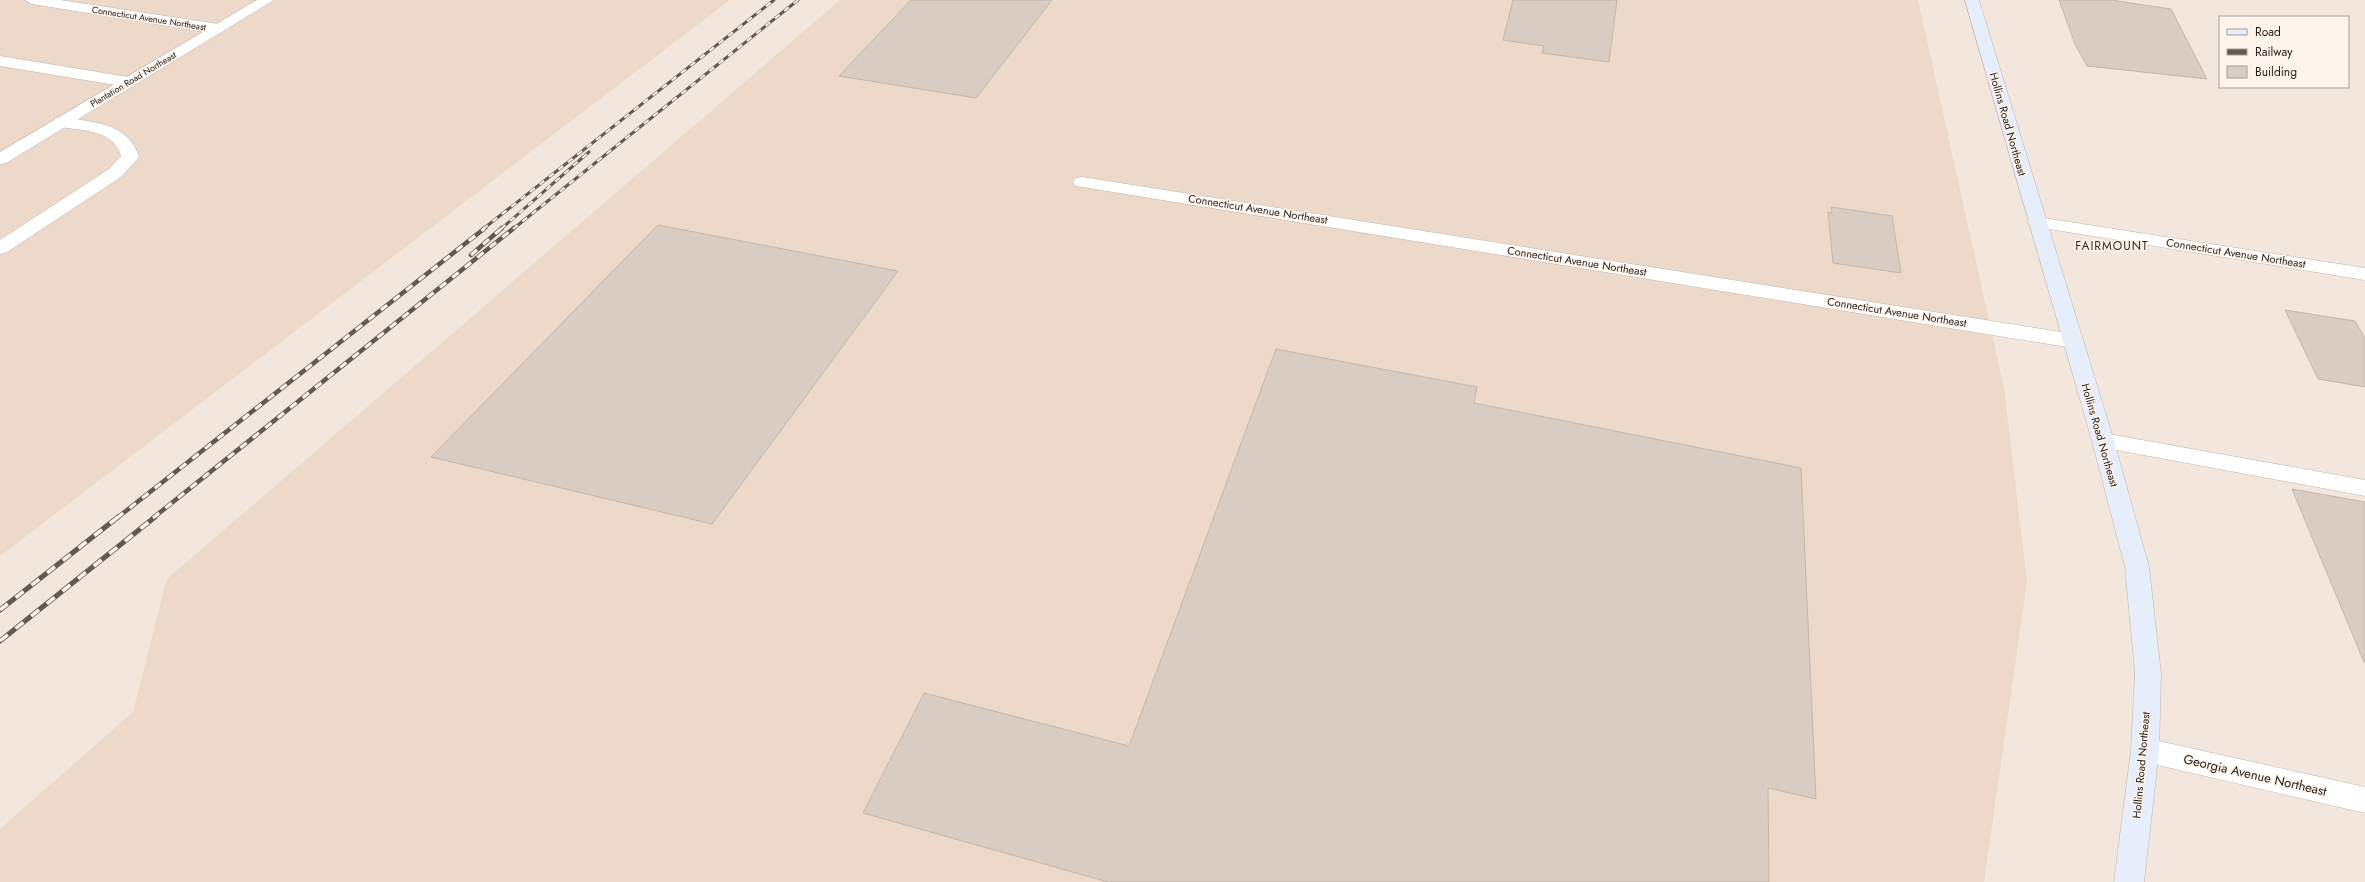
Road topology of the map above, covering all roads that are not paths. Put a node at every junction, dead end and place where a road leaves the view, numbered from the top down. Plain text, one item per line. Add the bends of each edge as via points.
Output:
1 (32, 0) edge
2 (267, 0) edge
3 (1972, 0) edge
4 (218, 29) junction
5 (0, 60) edge
6 (128, 82) junction
7 (61, 122) junction
8 (0, 159) edge
9 (1082, 182) dead end
10 (2037, 222) junction
11 (0, 248) edge
12 (2365, 274) edge
13 (2073, 341) junction
14 (2103, 441) junction
15 (2365, 488) edge
16 (2145, 750) junction
17 (2365, 800) edge
18 (2129, 882) edge

1 - 4 street, Connecticut Avenue Northeast
2 - 4 street, Plantation Road Northeast
3 - 10 main road, Hollins Road Northeast
4 - 6 street, Plantation Road Northeast
5 - 6 street
6 - 7 street, Plantation Road Northeast
7 - 8 street, Plantation Road Northeast
7 - 11 street via 121,137 129,147 130,157 115,173
9 - 13 street, Connecticut Avenue Northeast
10 - 12 street, Connecticut Avenue Northeast
10 - 13 main road, Hollins Road Northeast
13 - 14 main road, Hollins Road Northeast
14 - 15 street
14 - 16 main road, Hollins Road Northeast via 2137,567 2148,673
16 - 17 street, Georgia Avenue Northeast
16 - 18 main road, Hollins Road Northeast

